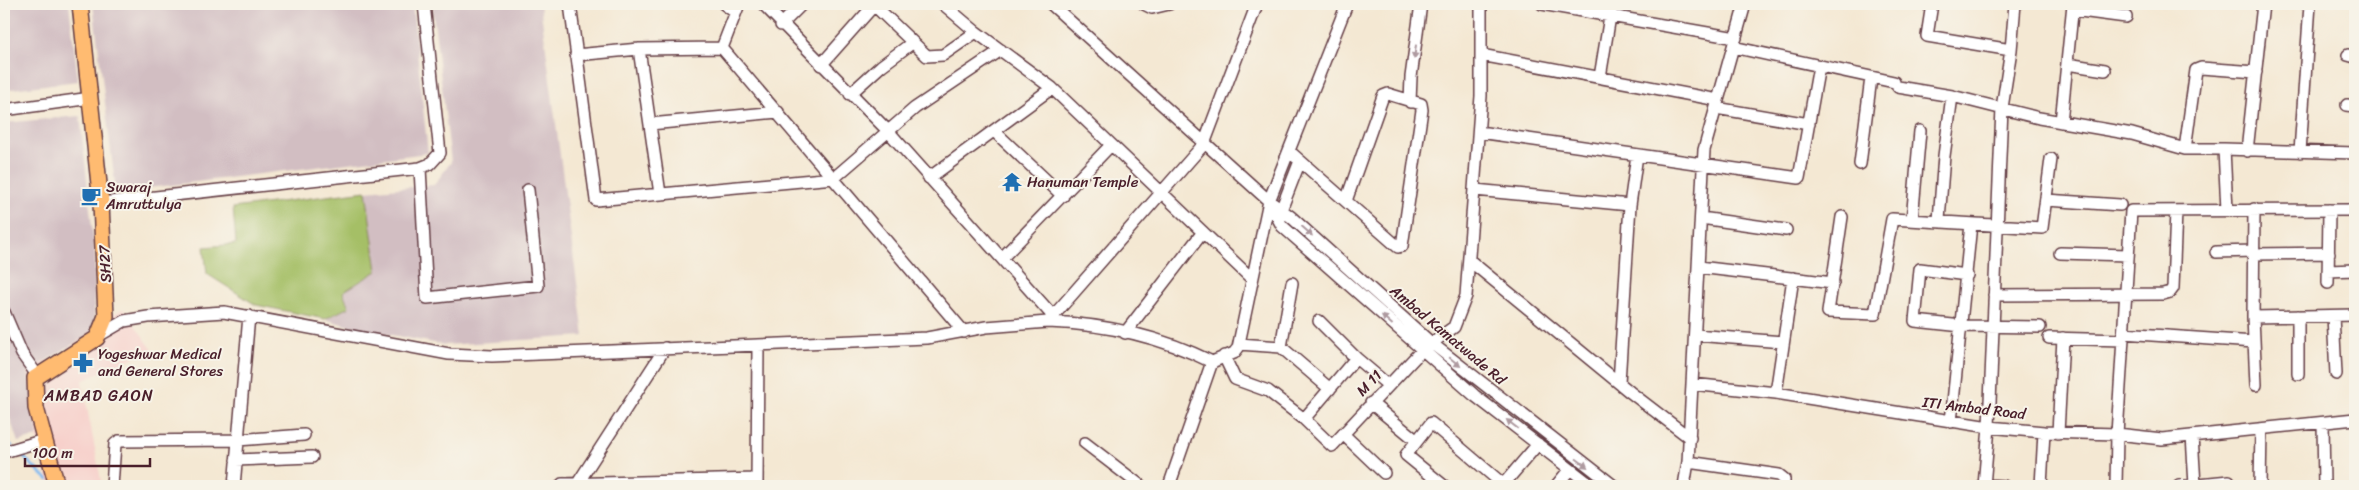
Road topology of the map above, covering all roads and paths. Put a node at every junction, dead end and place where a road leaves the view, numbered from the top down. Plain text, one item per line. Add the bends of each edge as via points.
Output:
1 (80, 4) edge
2 (424, 4) edge
3 (570, 4) edge
4 (724, 4) edge
5 (763, 4) edge
6 (802, 4) edge
7 (943, 4) edge
8 (1051, 4) edge
9 (1144, 4) edge
10 (1169, 4) edge
11 (1257, 4) edge
12 (1347, 4) edge
13 (1421, 4) edge
14 (1481, 4) edge
15 (1542, 4) edge
16 (1612, 4) edge
17 (1745, 4) edge
18 (1932, 4) edge
19 (2015, 4) edge
20 (2263, 4) edge
21 (2306, 4) edge
22 (874, 5) edge
23 (2073, 7) edge
24 (737, 8) edge
25 (1610, 16) junction
26 (2126, 18) dead end
27 (782, 24) junction
28 (976, 32) junction
29 (1734, 42) junction
30 (912, 43) junction
31 (722, 48) junction
32 (639, 49) junction
33 (1001, 50) junction
34 (2011, 50) junction
35 (576, 55) junction
36 (1481, 55) junction
37 (2067, 64) junction
38 (821, 65) junction
39 (1820, 66) junction
40 (2105, 70) dead end
41 (2256, 72) junction
42 (1600, 78) junction
43 (1871, 78) junction
44 (1052, 88) junction
45 (850, 94) junction
46 (1952, 96) junction
47 (91, 98) junction
48 (1410, 102) dead end
49 (1717, 104) junction
50 (2002, 108) junction
51 (4, 110) edge
52 (778, 112) junction
53 (2061, 122) junction
54 (650, 124) junction
55 (1809, 124) junction
56 (888, 131) junction
57 (994, 131) junction
58 (1920, 131) dead end
59 (1479, 132) junction
60 (1204, 144) junction
61 (1111, 145) junction
62 (2185, 149) junction
63 (2224, 149) junction
64 (1290, 152) junction
65 (2248, 152) junction
66 (2300, 152) junction
67 (2355, 153) edge
68 (1638, 155) junction
69 (2051, 159) dead end
70 (1300, 161) junction
71 (1704, 164) junction
72 (1860, 164) dead end
73 (420, 168) junction
74 (834, 178) junction
75 (930, 178) junction
76 (528, 190) dead end
77 (1475, 190) junction
78 (1162, 192) junction
79 (660, 194) junction
80 (1063, 196) junction
81 (2046, 200) junction
82 (1269, 201) junction
83 (1346, 201) junction
84 (101, 203) junction
85 (1630, 205) junction
86 (2120, 205) dead end
87 (1281, 210) junction
88 (2227, 210) junction
89 (2254, 210) junction
90 (2329, 210) junction
91 (2355, 210) edge
92 (2176, 211) junction
93 (1842, 217) dead end
94 (1701, 218) junction
95 (1912, 220) junction
96 (1939, 220) junction
97 (1971, 224) junction
98 (1997, 226) junction
99 (1786, 230) dead end
100 (1203, 232) junction
101 (2216, 252) dead end
102 (2060, 253) dead end
103 (2254, 253) junction
104 (2329, 253) junction
105 (2128, 255) junction
106 (1002, 258) junction
107 (1469, 260) junction
108 (1699, 268) junction
109 (2355, 270) edge
110 (2328, 271) junction
111 (1967, 275) junction
112 (1793, 278) junction
113 (1252, 279) junction
114 (1833, 282) junction
115 (1292, 283) dead end
116 (2328, 283) dead end
117 (1994, 294) junction
118 (2126, 294) junction
119 (4, 312) edge
120 (2355, 315) edge
121 (106, 316) junction
122 (249, 316) junction
123 (2298, 316) junction
124 (2334, 316) junction
125 (2253, 317) junction
126 (1051, 319) junction
127 (124, 321) junction
128 (1319, 321) dead end
129 (1962, 326) junction
130 (2040, 327) dead end
131 (1993, 328) junction
132 (964, 332) junction
133 (1125, 333) junction
134 (100, 335) junction
135 (1695, 335) junction
136 (2123, 336) junction
137 (2049, 338) dead end
138 (2063, 338) junction
139 (1430, 342) junction
140 (1783, 342) junction
141 (2254, 342) junction
142 (1239, 344) junction
143 (758, 346) junction
144 (1281, 347) junction
145 (665, 348) junction
146 (1422, 350) junction
147 (1224, 356) junction
148 (1356, 358) junction
149 (1212, 362) junction
150 (2298, 374) dead end
151 (2336, 374) dead end
152 (37, 375) junction
153 (1619, 383) junction
154 (1692, 384) junction
155 (1388, 385) junction
156 (2256, 385) dead end
157 (1330, 389) junction
158 (1776, 394) junction
159 (1370, 403) junction
160 (1304, 419) junction
161 (2355, 420) edge
162 (1951, 422) junction
163 (2323, 423) junction
164 (1989, 427) junction
165 (2261, 429) junction
166 (2044, 432) junction
167 (2058, 432) junction
168 (1342, 434) junction
169 (2117, 434) junction
170 (304, 435) dead end
171 (2192, 436) junction
172 (1690, 438) junction
173 (44, 440) junction
174 (237, 440) junction
175 (1417, 441) junction
176 (1085, 444) dead end
177 (1538, 444) junction
178 (5, 452) edge
179 (312, 456) dead end
180 (236, 460) junction
181 (1688, 462) junction
182 (1570, 469) junction
183 (1384, 473) dead end
184 (2229, 481) dead end
185 (757, 482) edge
186 (1130, 482) edge
187 (562, 484) dead end
188 (578, 484) edge
189 (2195, 485) junction
190 (58, 486) edge
191 (112, 486) edge
192 (234, 486) edge
193 (1142, 486) edge
194 (1169, 486) edge
195 (1444, 486) edge
196 (1503, 486) edge
197 (1556, 486) edge
198 (1592, 486) edge
199 (1614, 486) edge
200 (1684, 486) edge
201 (1784, 486) edge
202 (1984, 486) edge
203 (2004, 486) edge
204 (2041, 486) edge
205 (2116, 486) edge
206 (2179, 486) edge
207 (2260, 486) edge
208 (2324, 486) edge

1 - 47 main road, SH27 / SH27
2 - 73 street via 440,153 430,164
3 - 35 street
4 - 24 street
5 - 27 street
6 - 27 street
7 - 28 street
8 - 60 street, Ambad Kamatwade Rd
9 - 10 street via 1152,8
11 - 60 street
12 - 64 street
13 -> 48 street
14 - 36 street, M 11
15 - 25 street
16 - 25 street
17 - 29 street
18 - 34 street via 1927,36
19 - 34 street
20 - 41 street
21 - 66 street via 2310,4 2309,36
22 - 30 street
22 - 38 street
23 - 26 street
23 - 37 street
24 - 31 street
25 - 29 street
25 - 42 street
27 - 38 street
28 - 30 street via 937,57 927,56
28 - 33 street
29 - 39 street
29 - 49 street
30 - 45 street
31 - 32 street
31 - 52 street
32 - 35 street
32 - 54 street
33 - 44 street
33 - 56 street via 915,108
34 - 50 street
35 - 79 street via 596,200
36 - 42 street
36 - 59 street, M 11
37 - 40 street
37 - 53 street
38 - 45 street
39 - 43 street
39 - 55 street
41 - 62 street via 2196,70
41 - 65 street
42 - 49 street
43 - 46 street
43 - 72 street
44 - 57 street
44 - 61 street
45 - 56 street
46 - 50 street
46 - 96 street
47 - 51 street
47 - 84 main road, SH27 / SH27
49 - 55 street
49 - 71 street via 1704,150
50 - 53 street
50 - 98 street
52 - 54 street
52 - 74 street
53 - 62 street via 2132,134
54 - 79 street
55 - 71 street via 1799,178
56 - 74 street
56 - 75 street
57 - 75 street
57 - 80 street
58 - 95 street
59 - 68 street
59 - 77 street, M 11
60 - 78 street
60 - 82 street, Ambad Kamatwade Rd
61 - 78 street
61 - 80 street
62 - 63 street
63 - 65 street
63 - 88 street
64 - 70 street
64 - 82 street
65 - 66 street
66 - 67 street
68 - 71 street
68 - 85 street
69 - 81 street
70 - 83 street
70 - 87 street
71 - 94 street
73 - 76 street via 427,298 538,286
73 - 84 street
74 - 79 street
74 - 132 street
75 - 106 street
77 - 85 street
77 - 107 street, M 11
78 - 100 street
78 - 126 street
80 - 106 street
81 - 86 street
81 - 98 street via 2042,228
82 - 87 street, Ambad Kamatwade Rd
82 - 113 street
146 -> 82 street, Ambad Kamatwade Rd via 1282,226
83 - 83 street via 1398,246 1402,246 1421,104 1388,94 1383,96
84 - 121 main road, SH27 / SH27
85 - 153 street
87 -> 139 street, Ambad Kamatwade Rd
88 - 89 street
88 - 92 street
89 - 90 street
89 - 103 street
90 - 91 street
90 - 104 street
92 - 105 street via 2131,211
92 - 118 street via 2174,288 2163,294
93 - 114 street
94 - 99 street
94 - 108 street
95 - 96 street
95 - 114 street via 1892,219 1875,314 1828,312
96 - 97 street
97 - 98 street
97 - 111 street
98 - 117 street
100 - 113 street
100 - 133 street
101 - 103 street
102 - 105 street
103 - 104 street
103 - 125 street
104 - 110 street
105 - 118 street
106 - 126 street
107 - 139 street, M 11 via 1466,296 1454,327
107 - 153 street
108 - 112 street
108 - 135 street
109 - 110 street
110 - 116 street
111 - 129 street
111 - 129 street via 1920,269 1915,321
112 - 114 street
112 - 140 street
113 - 142 street
115 - 144 street
117 - 118 street
117 - 131 street
118 - 136 street
119 - 152 street via 22,354
120 - 124 street
121 - 127 street
121 - 134 main road, SH27 / SH27
122 - 127 street via 204,313
122 - 145 street via 463,355
122 - 174 street
123 - 124 street
123 - 125 street
123 - 150 street
124 - 151 street
125 - 141 street
126 - 132 street
126 - 133 street
127 - 134 street
128 - 148 street
129 - 131 street
129 - 162 street
130 - 131 street
131 - 164 street
132 - 143 street via 927,338
133 - 149 street via 1175,347
134 - 152 main road via 79,352
135 - 140 street
135 - 154 street
136 - 138 street
136 - 141 street
136 - 169 street
137 - 138 street
138 - 167 street
139 - 146 street, M 11
139 -> 199 street, Ambad Kamatwade Rd
140 - 158 street
141 - 156 street
142 - 144 street
142 - 147 street via 1234,353
143 - 145 street
143 - 185 street
144 - 157 street
145 - 188 street
146 - 155 street, M 11
177 -> 146 street, Ambad Kamatwade Rd
147 - 149 street
147 - 160 street via 1238,381 1268,391
148 - 155 street
148 - 157 street
149 - 194 street
152 - 173 main road via 34,392
153 - 172 street
154 - 158 street, ITI Ambad Road
154 - 172 street
155 - 159 street, M 11
157 - 160 street
158 - 162 street, ITI Ambad Road
159 - 168 street, M 11
159 - 175 street
160 - 168 street, M 11 via 1332,446
161 - 163 street, ITI Ambad Road
162 - 164 street, ITI Ambad Road
163 - 165 street, ITI Ambad Road
163 - 208 street
164 - 166 street, ITI Ambad Road
164 - 202 street
165 - 171 street, ITI Ambad Road
165 - 207 street
166 - 167 street, ITI Ambad Road
166 - 204 street
167 - 169 street, ITI Ambad Road
168 - 183 street
169 - 171 street, ITI Ambad Road via 2162,439
169 - 205 street
170 - 174 street
171 - 189 street
172 - 181 street
173 - 178 street
173 - 190 main road
174 - 180 street
174 - 191 street via 116,442
175 - 195 street via 1406,455
175 - 196 street via 1431,423
176 - 186 street
177 - 182 street, Ambad Kamatwade Rd
177 - 196 street
179 - 180 street
180 - 192 street
181 - 200 street
181 - 201 street via 1779,475 1784,479
182 - 197 street
182 - 198 street, Ambad Kamatwade Rd
184 - 189 street
185 - 188 street
186 - 193 street
187 - 188 street
189 - 206 street
202 - 203 street

